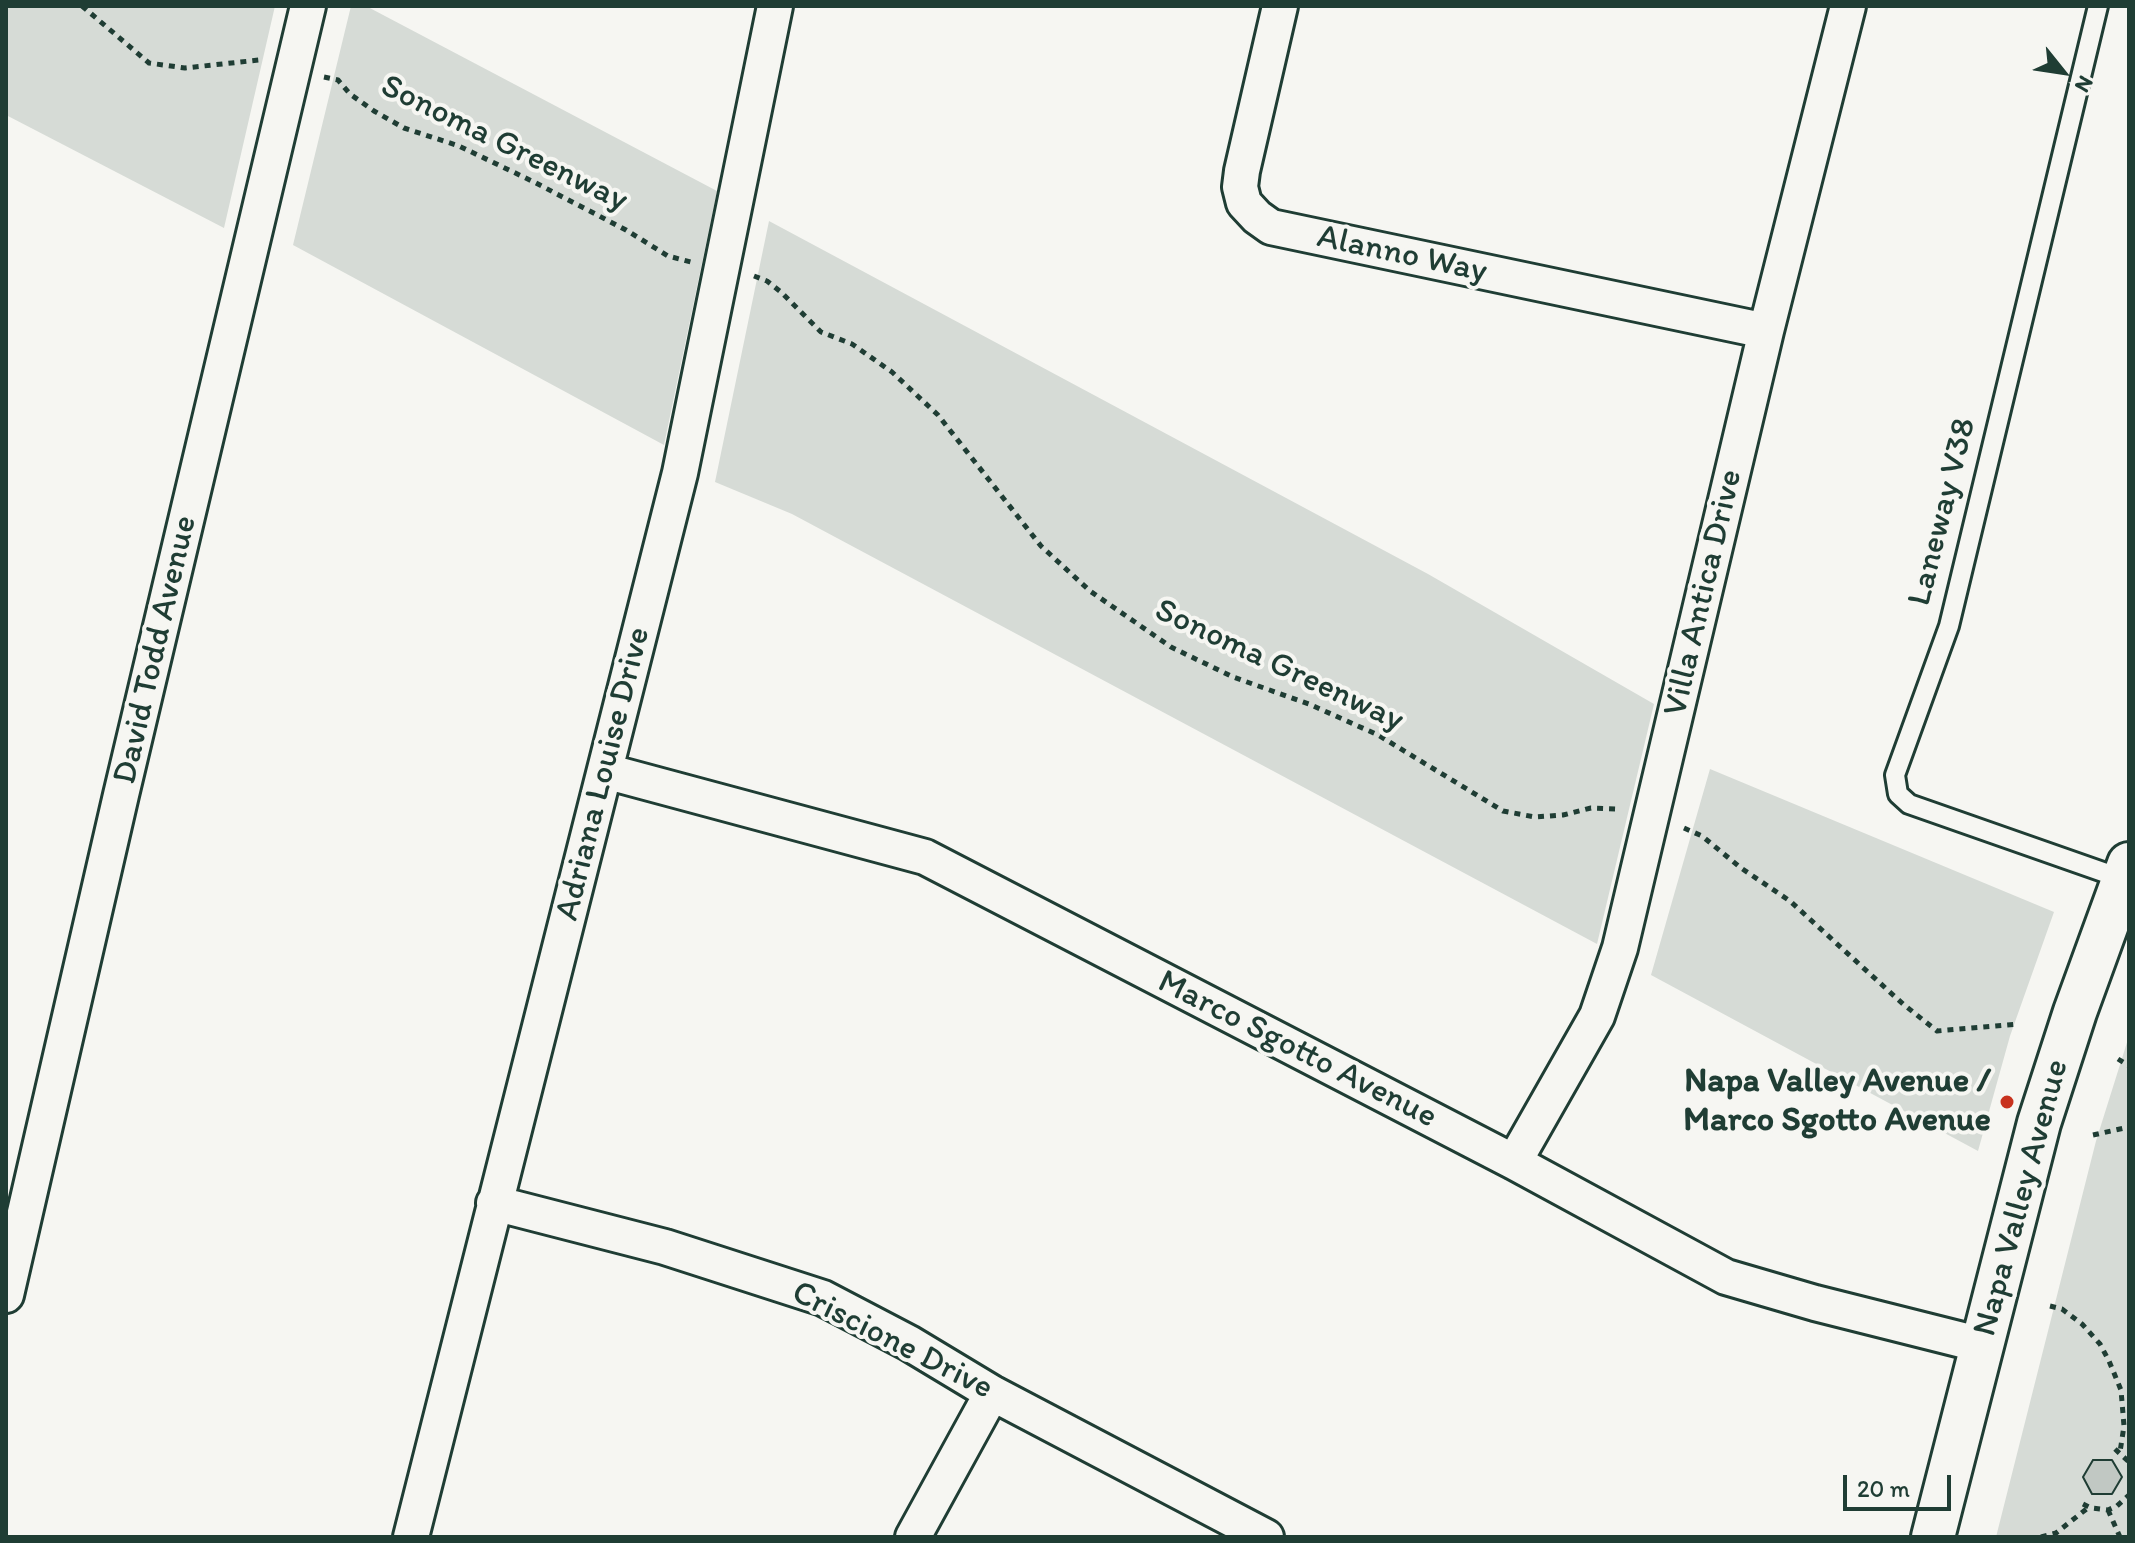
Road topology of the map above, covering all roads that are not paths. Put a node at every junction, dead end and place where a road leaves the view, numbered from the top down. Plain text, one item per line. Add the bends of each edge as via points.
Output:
1 (308, 6) edge
2 (775, 6) edge
3 (1280, 6) edge
4 (1848, 6) edge
5 (2098, 6) edge
6 (1766, 331) junction
7 (605, 771) junction
8 (2126, 872) edge
9 (1514, 1162) junction
10 (494, 1203) junction
11 (6, 1295) edge
12 (1982, 1345) junction
13 (992, 1393) junction
14 (411, 1537) edge
15 (913, 1537) edge
16 (1266, 1537) edge
17 (1933, 1537) edge

1 - 11 street, David Todd Avenue
2 - 7 street, Adriana Louise Drive via 680,473
3 - 6 street, Alanno Way via 1240,187 1244,203 1264,222
4 - 6 street, Villa Antica Drive
5 - 8 lane, Laneway V38 via 1949,626 1895,775 1898,794 1909,804
6 - 9 street, Villa Antica Drive via 1610,984
7 - 9 street, Marco Sgotto Avenue via 925,857
7 - 10 street, Adriana Louise Drive
8 - 12 street, Napa Valley Avenue via 2039,1123
9 - 12 street, Marco Sgotto Avenue via 1726,1277
10 - 13 street, Criscione Drive via 665,1247 823,1298
10 - 14 street, Adriana Louise Drive
12 - 17 street, Napa Valley Avenue
13 - 15 street
13 - 16 street, Criscione Drive

